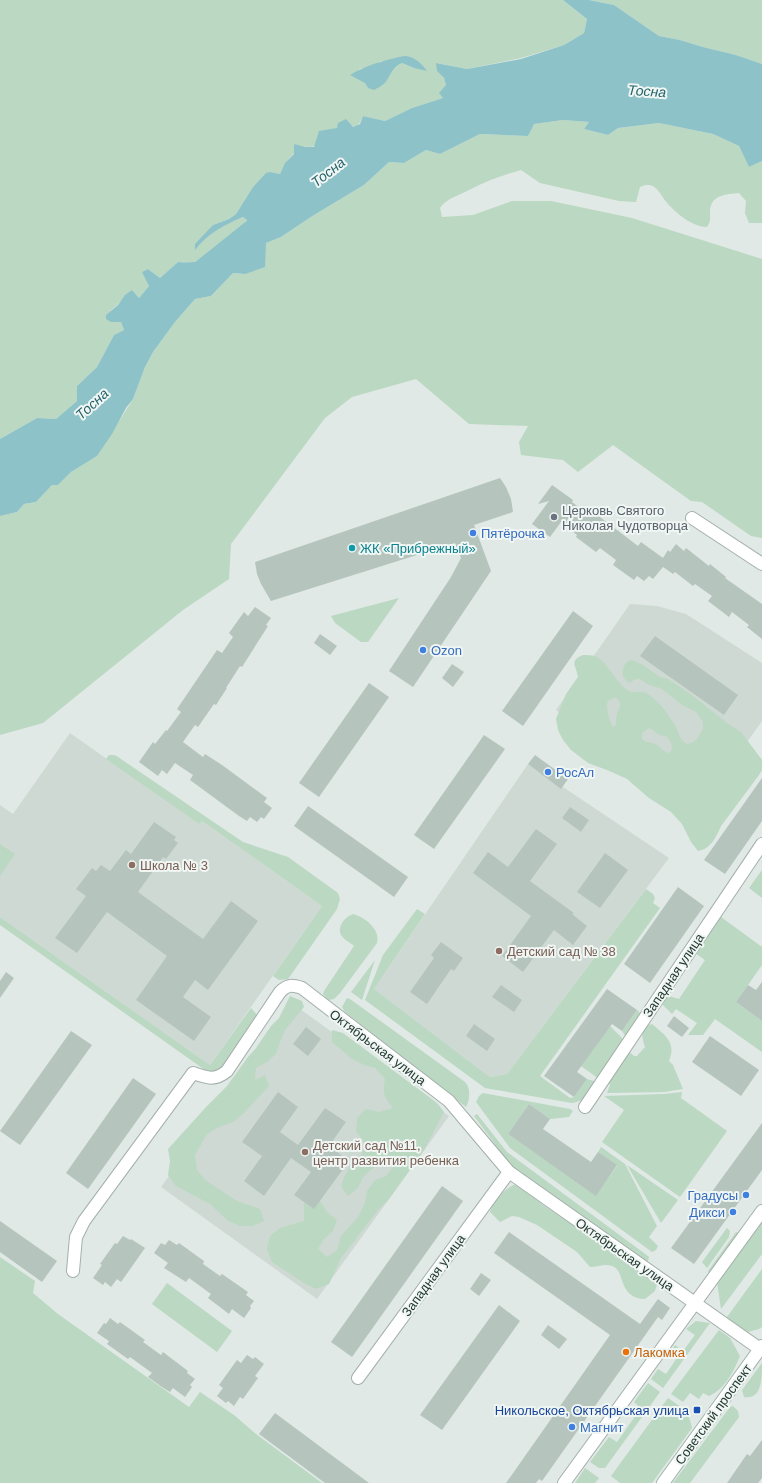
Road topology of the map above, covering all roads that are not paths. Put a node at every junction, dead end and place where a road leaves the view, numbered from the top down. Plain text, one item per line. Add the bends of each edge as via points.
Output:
1 (692, 518) dead end
2 (762, 564) edge
3 (762, 844) edge
4 (585, 1107) dead end
5 (509, 1172) junction
6 (762, 1211) edge
7 (73, 1271) dead end
8 (695, 1303) junction
9 (761, 1347) edge
10 (358, 1378) dead end
11 (564, 1483) edge
12 (663, 1483) edge

1 - 2 street
3 - 4 street, Западная улица
5 - 7 street, Октябрьская улица via 449,1101 302,988 292,985 280,992 227,1071 216,1078 193,1073 84,1221 76,1237
5 - 8 street, Октябрьская улица
5 - 10 street, Западная улица
6 - 8 street
8 - 9 street, Октябрьская улица
8 - 11 street
9 - 12 street, Советский проспект

